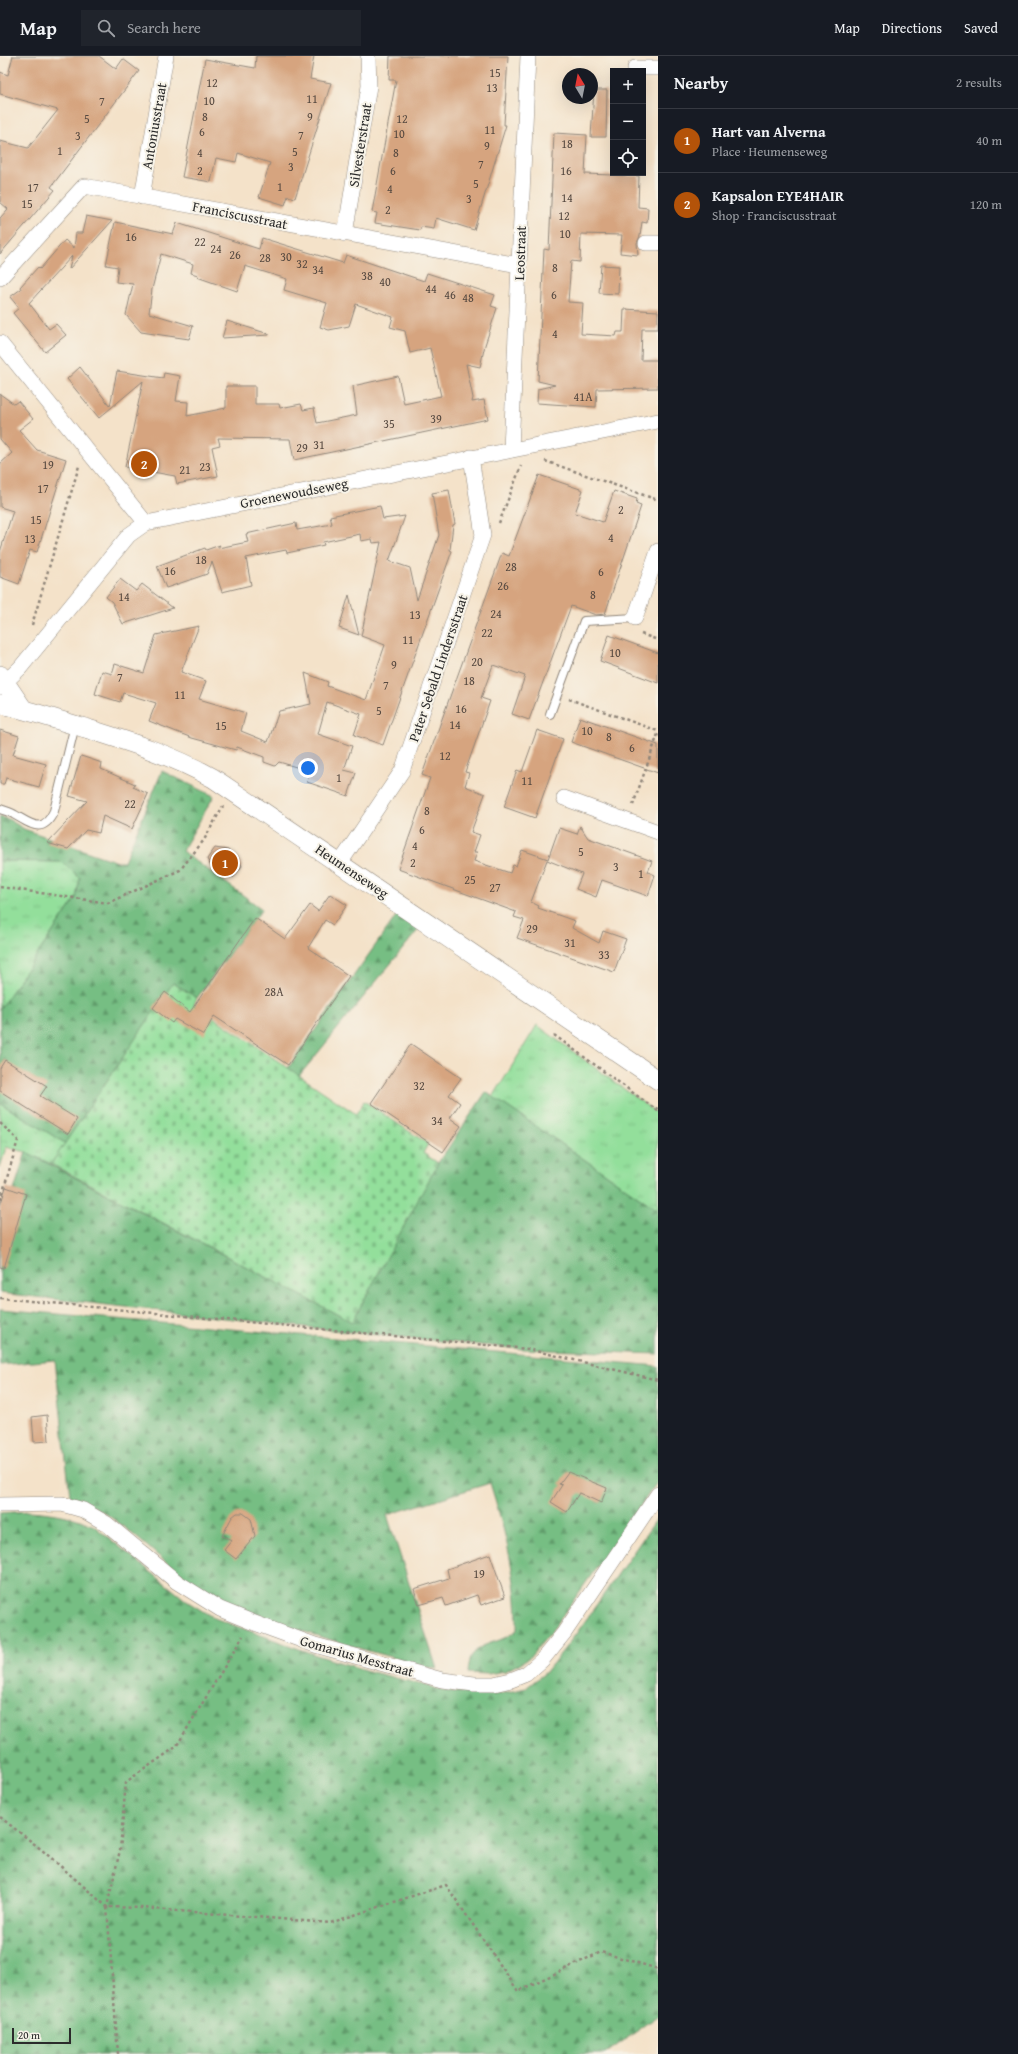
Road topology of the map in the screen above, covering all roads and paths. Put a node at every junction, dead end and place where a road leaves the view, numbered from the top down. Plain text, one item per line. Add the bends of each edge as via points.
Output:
1 (166, 56) edge
2 (368, 56) edge
3 (528, 56) edge
4 (646, 68) edge
5 (658, 68) edge
6 (142, 196) junction
7 (345, 234) junction
8 (519, 265) junction
9 (0, 278) edge
10 (0, 343) edge
11 (658, 421) edge
12 (84, 447) junction
13 (511, 450) junction
14 (527, 450) junction
15 (471, 457) junction
16 (658, 500) edge
17 (146, 523) junction
18 (483, 536) junction
19 (658, 551) edge
20 (635, 618) joint
21 (31, 630) dead end
22 (2, 681) edge
23 (557, 695) junction
24 (0, 704) edge
25 (23, 709) junction
26 (550, 714) dead end
27 (75, 725) junction
28 (658, 731) edge
29 (658, 734) edge
30 (232, 791) junction
31 (564, 798) dead end
32 (0, 809) edge
33 (627, 821) junction
34 (658, 832) edge
35 (340, 863) junction
36 (0, 887) edge
37 (658, 1080) edge
38 (658, 1106) edge
39 (656, 1110) dead end
40 (0, 1123) edge
41 (0, 1202) edge
42 (0, 1298) edge
43 (658, 1380) edge
44 (658, 1494) edge
45 (0, 1504) edge
46 (252, 1622) junction
47 (0, 1818) edge
48 (107, 1907) junction
49 (658, 1969) edge
50 (118, 2054) edge

1 - 6 street, Antoniusstraat
2 - 7 street, Silvesterstraat via 369,86
3 - 8 street, Leostraat
4 - 5 street
6 - 7 street, Franciscusstraat
6 - 9 street, Franciscusstraat via 84,186
7 - 8 street, Franciscusstraat
8 - 13 street, Leostraat
10 - 12 street
11 - 14 street, Groenewoudseweg
12 - 17 street
12 - 21 path
13 - 14 street, Groenewoudseweg
13 - 15 street, Groenewoudseweg
14 - 16 path
14 - 18 path via 499,526
15 - 17 street, Groenewoudseweg
15 - 18 street, Pater Sebald Lindersstraat
17 - 22 street, Groenewoudseweg via 129,536 20,668
18 - 35 street, Pater Sebald Lindersstraat via 402,771
19 - 20 street
20 - 23 lane via 584,621
22 - 25 street
23 - 26 lane
23 - 28 path
24 - 25 street, Heumenseweg
25 - 27 street, Heumenseweg
27 - 30 street, Heumenseweg via 168,755 196,768
27 - 32 lane via 54,811 48,821 36,826
29 - 33 path
30 - 35 street, Heumenseweg
30 - 36 path via 204,840 180,870 108,903
31 - 33 street
33 - 34 street
35 - 37 street, Heumenseweg
38 - 39 path
40 - 41 path via 18,1140
42 - 43 path via 528,1349
44 - 46 street, Gomarius Messtraat via 564,1633 542,1660 526,1674 511,1680 494,1684 474,1684 442,1680 315,1645
45 - 46 street, Gomarius Messtraat via 62,1504 83,1510 107,1524 177,1582 220,1609
46 - 48 path via 176,1747 126,1782 120,1850
47 - 48 path via 42,1850
48 - 49 path via 330,1923 446,1885 518,1991 601,1952
48 - 50 path

